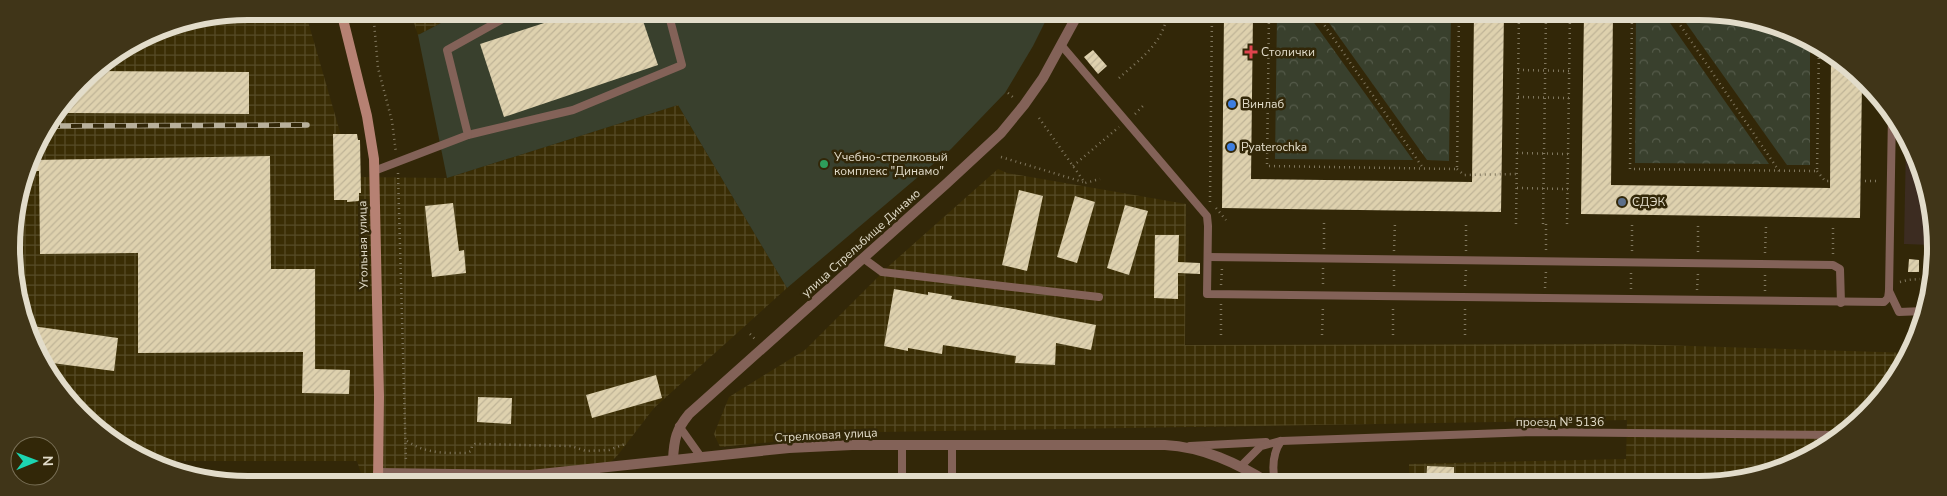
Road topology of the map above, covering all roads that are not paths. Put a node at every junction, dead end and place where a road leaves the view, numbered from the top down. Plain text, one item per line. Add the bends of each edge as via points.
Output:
1 (343, 20) edge
2 (501, 20) edge
3 (670, 20) edge
4 (1075, 20) edge
5 (1062, 46) junction
6 (1892, 126) edge
7 (468, 135) junction
8 (374, 171) junction
9 (1208, 257) junction
10 (864, 258) junction
11 (1889, 291) junction
12 (1099, 297) dead end
13 (1841, 303) junction
14 (1918, 311) edge
15 (679, 426) junction
16 (1830, 435) edge
17 (1281, 441) junction
18 (902, 444) junction
19 (952, 444) junction
20 (1186, 446) junction
21 (701, 457) junction
22 (673, 460) junction
23 (1240, 467) junction
24 (596, 468) junction
25 (378, 476) edge
26 (396, 476) edge
27 (596, 476) edge
28 (902, 476) edge
29 (952, 476) edge
30 (1256, 476) edge
31 (1274, 476) edge

1 - 8 street, Угольная улица via 367,116
2 - 7 lane via 448,50
3 - 7 lane via 682,65 573,110
4 - 5 street, улица Стрельбище Динамо
5 - 9 lane via 1206,216
5 - 10 street, улица Стрельбище Динамо via 1029,98 1001,133
6 - 11 lane
7 - 8 lane
8 - 25 street, Угольная улица
9 - 13 lane via 1833,265 1840,268
9 - 13 lane via 1207,294
10 - 12 lane via 882,272
10 - 15 street, улица Стрельбище Динамо
11 - 13 lane via 1884,302
11 - 14 lane via 1899,312
15 - 21 lane
15 - 22 street
16 - 17 lane, проезд № 5136 via 1533,432
17 - 20 lane, проезд № 5136
17 - 23 lane, проезд № 5136 via 1260,446
17 - 31 lane via 1275,449
18 - 19 street, Стрелковая улица
18 - 21 street, Стрелковая улица via 789,448
18 - 28 lane
19 - 20 street, Стрелковая улица
19 - 29 lane
20 - 23 street, Стрелковая улица
21 - 22 street, Стрелковая улица
22 - 24 street, Стрелковая улица
23 - 30 street, Стрелковая улица
24 - 26 street, Стрелковая улица via 531,475
24 - 27 lane

